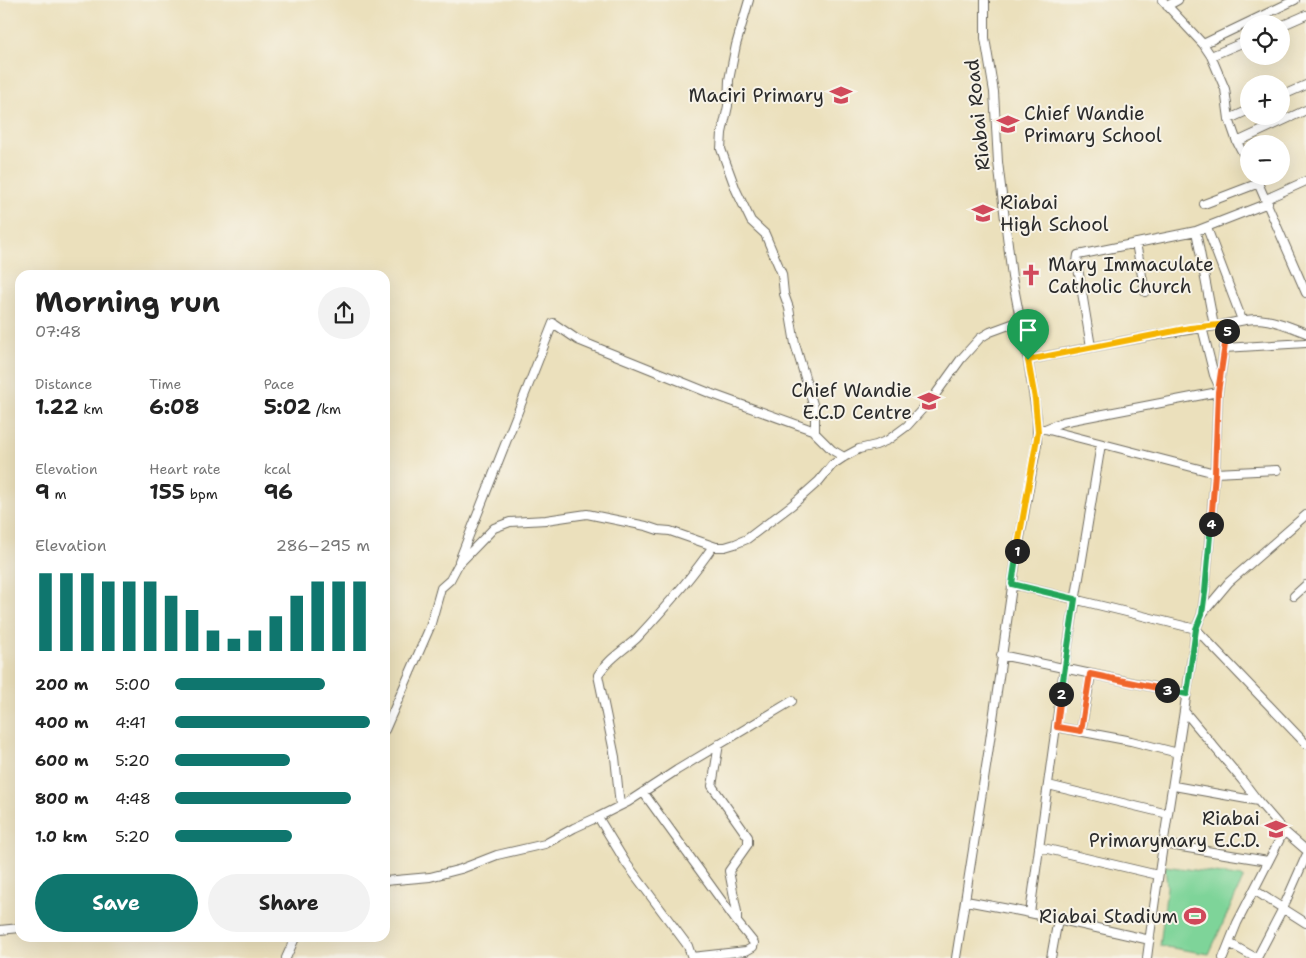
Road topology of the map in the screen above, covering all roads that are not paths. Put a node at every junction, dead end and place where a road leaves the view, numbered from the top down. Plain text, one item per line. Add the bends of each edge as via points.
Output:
1 (748, 0) edge
2 (986, 0) edge
3 (1178, 0) edge
4 (1295, 0) edge
5 (1164, 3) edge
6 (1306, 15) edge
7 (1290, 22) edge
8 (1203, 44) junction
9 (1240, 44) edge
10 (1211, 56) junction
11 (1306, 85) edge
12 (1290, 92) edge
13 (1306, 110) edge
14 (1240, 114) edge
15 (1229, 118) junction
16 (1236, 142) junction
17 (1240, 149) edge
18 (1306, 181) edge
19 (1246, 185) edge
20 (1259, 185) edge
21 (1267, 201) junction
22 (1204, 204) dead end
23 (1207, 228) junction
24 (1196, 231) junction
25 (1136, 243) junction
26 (1145, 292) dead end
27 (1306, 293) edge
28 (1242, 320) junction
29 (1020, 321) junction
30 (1228, 324) junction
31 (1214, 326) junction
32 (1202, 327) junction
33 (1306, 333) edge
34 (1306, 343) edge
35 (1091, 347) junction
36 (1224, 348) junction
37 (1028, 360) junction
38 (1219, 390) junction
39 (1041, 429) junction
40 (815, 433) junction
41 (1102, 444) junction
42 (844, 457) junction
43 (1277, 470) dead end
44 (1215, 473) junction
45 (1306, 514) edge
46 (713, 546) junction
47 (458, 566) junction
48 (1012, 584) junction
49 (1306, 585) edge
50 (1294, 596) dead end
51 (1075, 599) junction
52 (1202, 614) junction
53 (1196, 629) junction
54 (1001, 655) junction
55 (1064, 669) junction
56 (1090, 674) junction
57 (1187, 694) junction
58 (792, 701) dead end
59 (1185, 712) junction
60 (390, 719) edge
61 (1057, 727) junction
62 (1081, 731) junction
63 (719, 744) junction
64 (1306, 744) edge
65 (1178, 753) junction
66 (1048, 785) junction
67 (1174, 786) junction
68 (643, 792) junction
69 (1258, 801) junction
70 (620, 806) junction
71 (1168, 814) junction
72 (598, 817) junction
73 (1284, 831) junction
74 (1163, 844) junction
75 (1039, 847) junction
76 (1306, 850) edge
77 (1306, 856) edge
78 (1268, 861) junction
79 (1158, 875) junction
80 (390, 881) edge
81 (1254, 890) junction
82 (966, 901) junction
83 (1283, 908) junction
84 (1030, 913) junction
85 (1058, 919) junction
86 (737, 922) junction
87 (1306, 923) edge
88 (15, 928) edge
89 (0, 930) edge
90 (1150, 940) junction
91 (293, 942) edge
92 (1229, 943) junction
93 (692, 957) edge
94 (286, 958) edge
95 (957, 958) edge
96 (1051, 958) edge
97 (1148, 958) edge
98 (1223, 958) edge
99 (1256, 958) edge

1 - 40 street via 729,80 722,149 736,190 751,221 765,234 782,274 795,344 816,411
2 - 29 street, Riabai Road via 985,38 994,92 998,162
3 - 5 street
4 - 8 street
5 - 8 street
6 - 7 street
8 - 10 street
9 - 10 street
10 - 15 street via 1224,89
11 - 12 street
13 - 16 street
14 - 15 street
15 - 16 street
16 - 17 street
18 - 21 street
19 - 22 street
20 - 21 street
21 - 23 street
21 - 27 street
23 - 24 street
23 - 28 street
24 - 25 street
24 - 31 street
25 - 26 street
25 - 35 street via 1077,257
28 - 30 street
28 - 33 street via 1273,321
29 - 37 street, Riabai Road
29 - 42 street via 980,338 907,426 888,440
30 - 31 street
30 - 36 street
31 - 32 street
32 - 35 street
32 - 38 street
34 - 36 street
35 - 37 street
36 - 38 street
37 - 39 street, Riabai Road
38 - 39 street
38 - 44 street
39 - 41 street
39 - 48 street, Riabai Road
40 - 42 street
40 - 47 street via 578,340 553,323
41 - 44 street
41 - 51 street
42 - 46 street via 792,505 747,539 724,547
43 - 44 street
44 - 52 street
45 - 52 street via 1229,582
46 - 47 street via 670,531 581,514 510,522 494,528
46 - 70 street via 659,614 598,676 616,757
47 - 60 street via 441,588 430,627
48 - 51 street
48 - 54 street, Riabai Road
49 - 50 street
51 - 53 street
51 - 55 street
52 - 53 street
53 - 57 street
53 - 64 street
54 - 55 street
54 - 82 street, Riabai Road
55 - 56 street
55 - 61 street
56 - 57 street
56 - 62 street
57 - 59 street
58 - 63 street
59 - 65 street
59 - 69 street
61 - 62 street
61 - 66 street
62 - 65 street
63 - 68 street
63 - 86 street via 712,786 749,841 729,871
65 - 67 street
66 - 71 street
66 - 75 street
67 - 69 street
67 - 71 street
68 - 70 street
68 - 86 street
69 - 73 street
70 - 72 street
71 - 74 street
72 - 80 street via 545,844 497,855 430,877
72 - 93 street via 626,863 688,946
73 - 76 street
73 - 78 street
74 - 78 street
74 - 79 street
75 - 79 street
75 - 84 street
77 - 83 street
78 - 81 street
79 - 90 street
81 - 83 street
81 - 92 street
82 - 84 street
82 - 95 street, Riabai Road
83 - 87 street
83 - 99 street
84 - 85 street
85 - 90 street
85 - 96 street
86 - 93 street via 754,943 750,950
88 - 89 street
90 - 97 street
91 - 94 street
92 - 98 street
92 - 99 street

